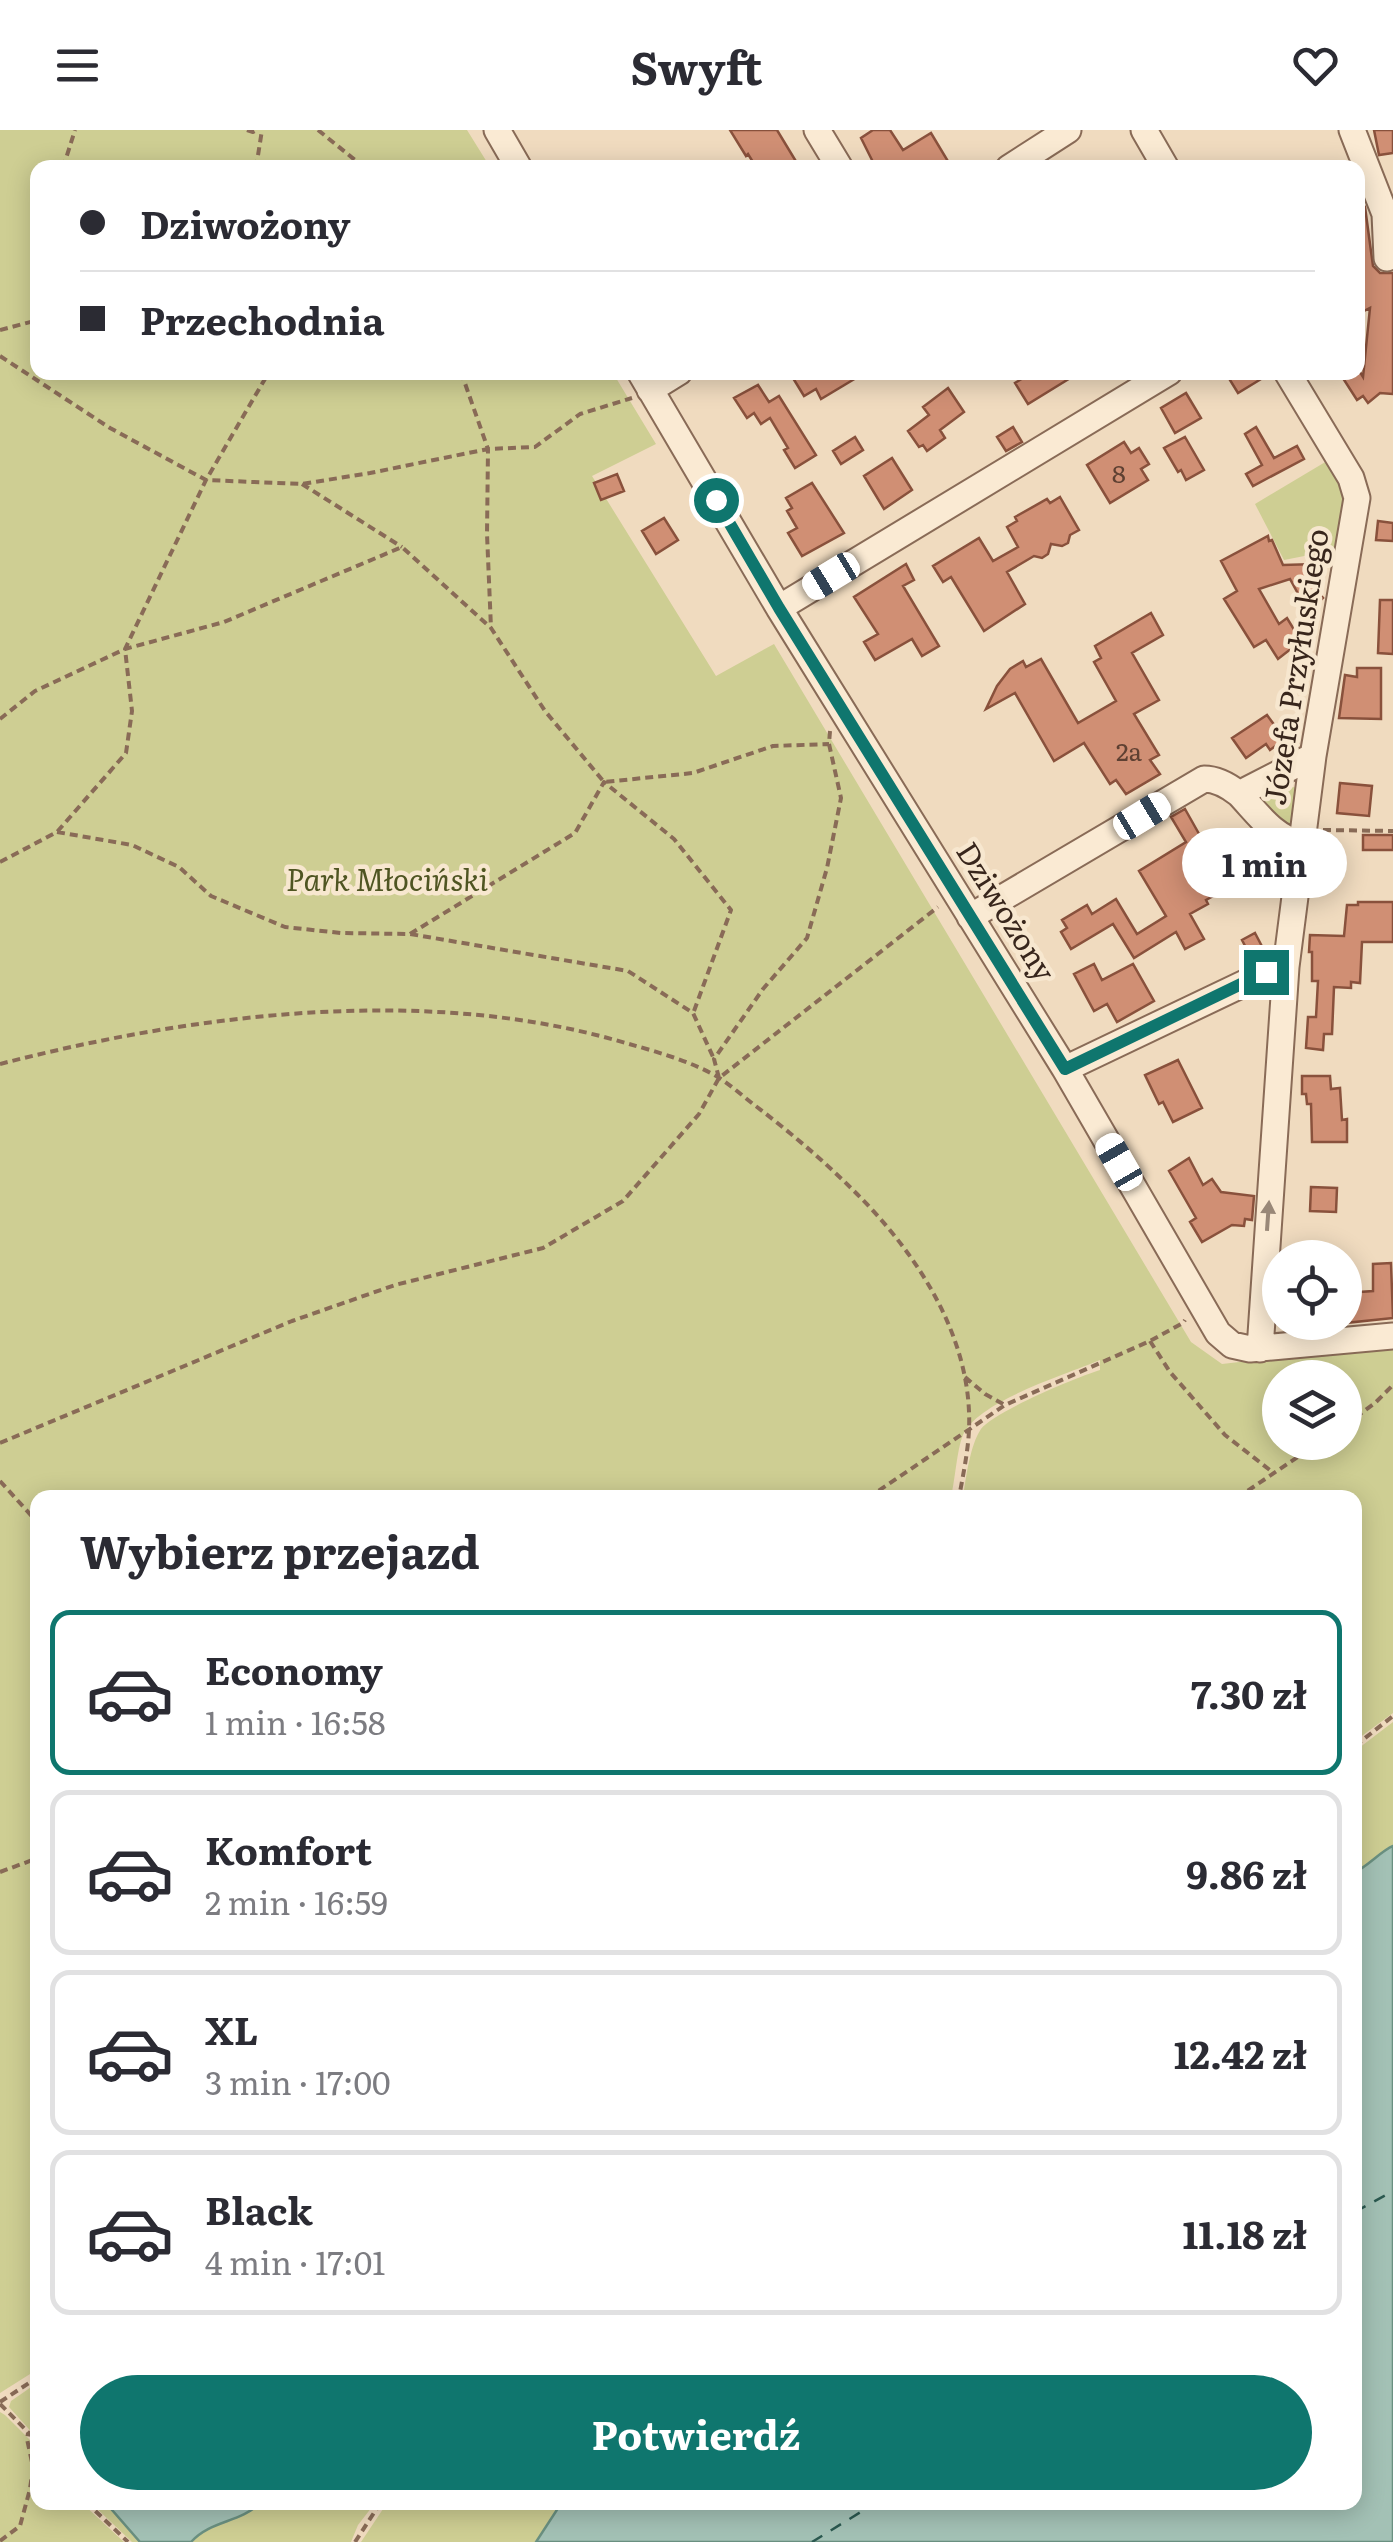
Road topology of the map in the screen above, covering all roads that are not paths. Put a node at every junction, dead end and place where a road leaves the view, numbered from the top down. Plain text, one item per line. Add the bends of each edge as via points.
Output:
1 (498, 130) edge
2 (817, 130) edge
3 (1068, 130) edge
4 (1144, 130) edge
5 (1352, 130) edge
6 (515, 160) edge
7 (835, 160) edge
8 (1021, 160) edge
9 (1161, 160) edge
10 (1364, 160) edge
11 (1365, 163) edge
12 (1387, 258) dead end
13 (1155, 380) edge
14 (1292, 380) edge
15 (645, 381) edge
16 (779, 608) junction
17 (1313, 756) junction
18 (1239, 794) junction
19 (1303, 837) junction
20 (970, 917) junction
21 (1286, 968) junction
22 (1065, 1069) junction
23 (1393, 1336) edge
24 (1260, 1348) junction

1 - 6 street
2 - 7 street
3 - 8 street
4 - 9 street
5 - 10 street
11 - 12 street via 1385,214
13 - 16 street
14 - 17 street, Józefa Przyłuskiego via 1357,498
15 - 16 street, Dziwożony
16 - 20 street, Dziwożony
17 - 18 street
17 - 19 street, Józefa Przyłuskiego
18 - 19 street via 1287,841
18 - 20 street via 1204,779
19 - 21 street, Józefa Przyłuskiego
20 - 22 street, Dziwożony
21 - 22 street
24 -> 21 street, Józefa Przyłuskiego
22 - 24 street, Dziwożony via 1218,1334 1240,1348
23 - 24 street, Dziwożony

